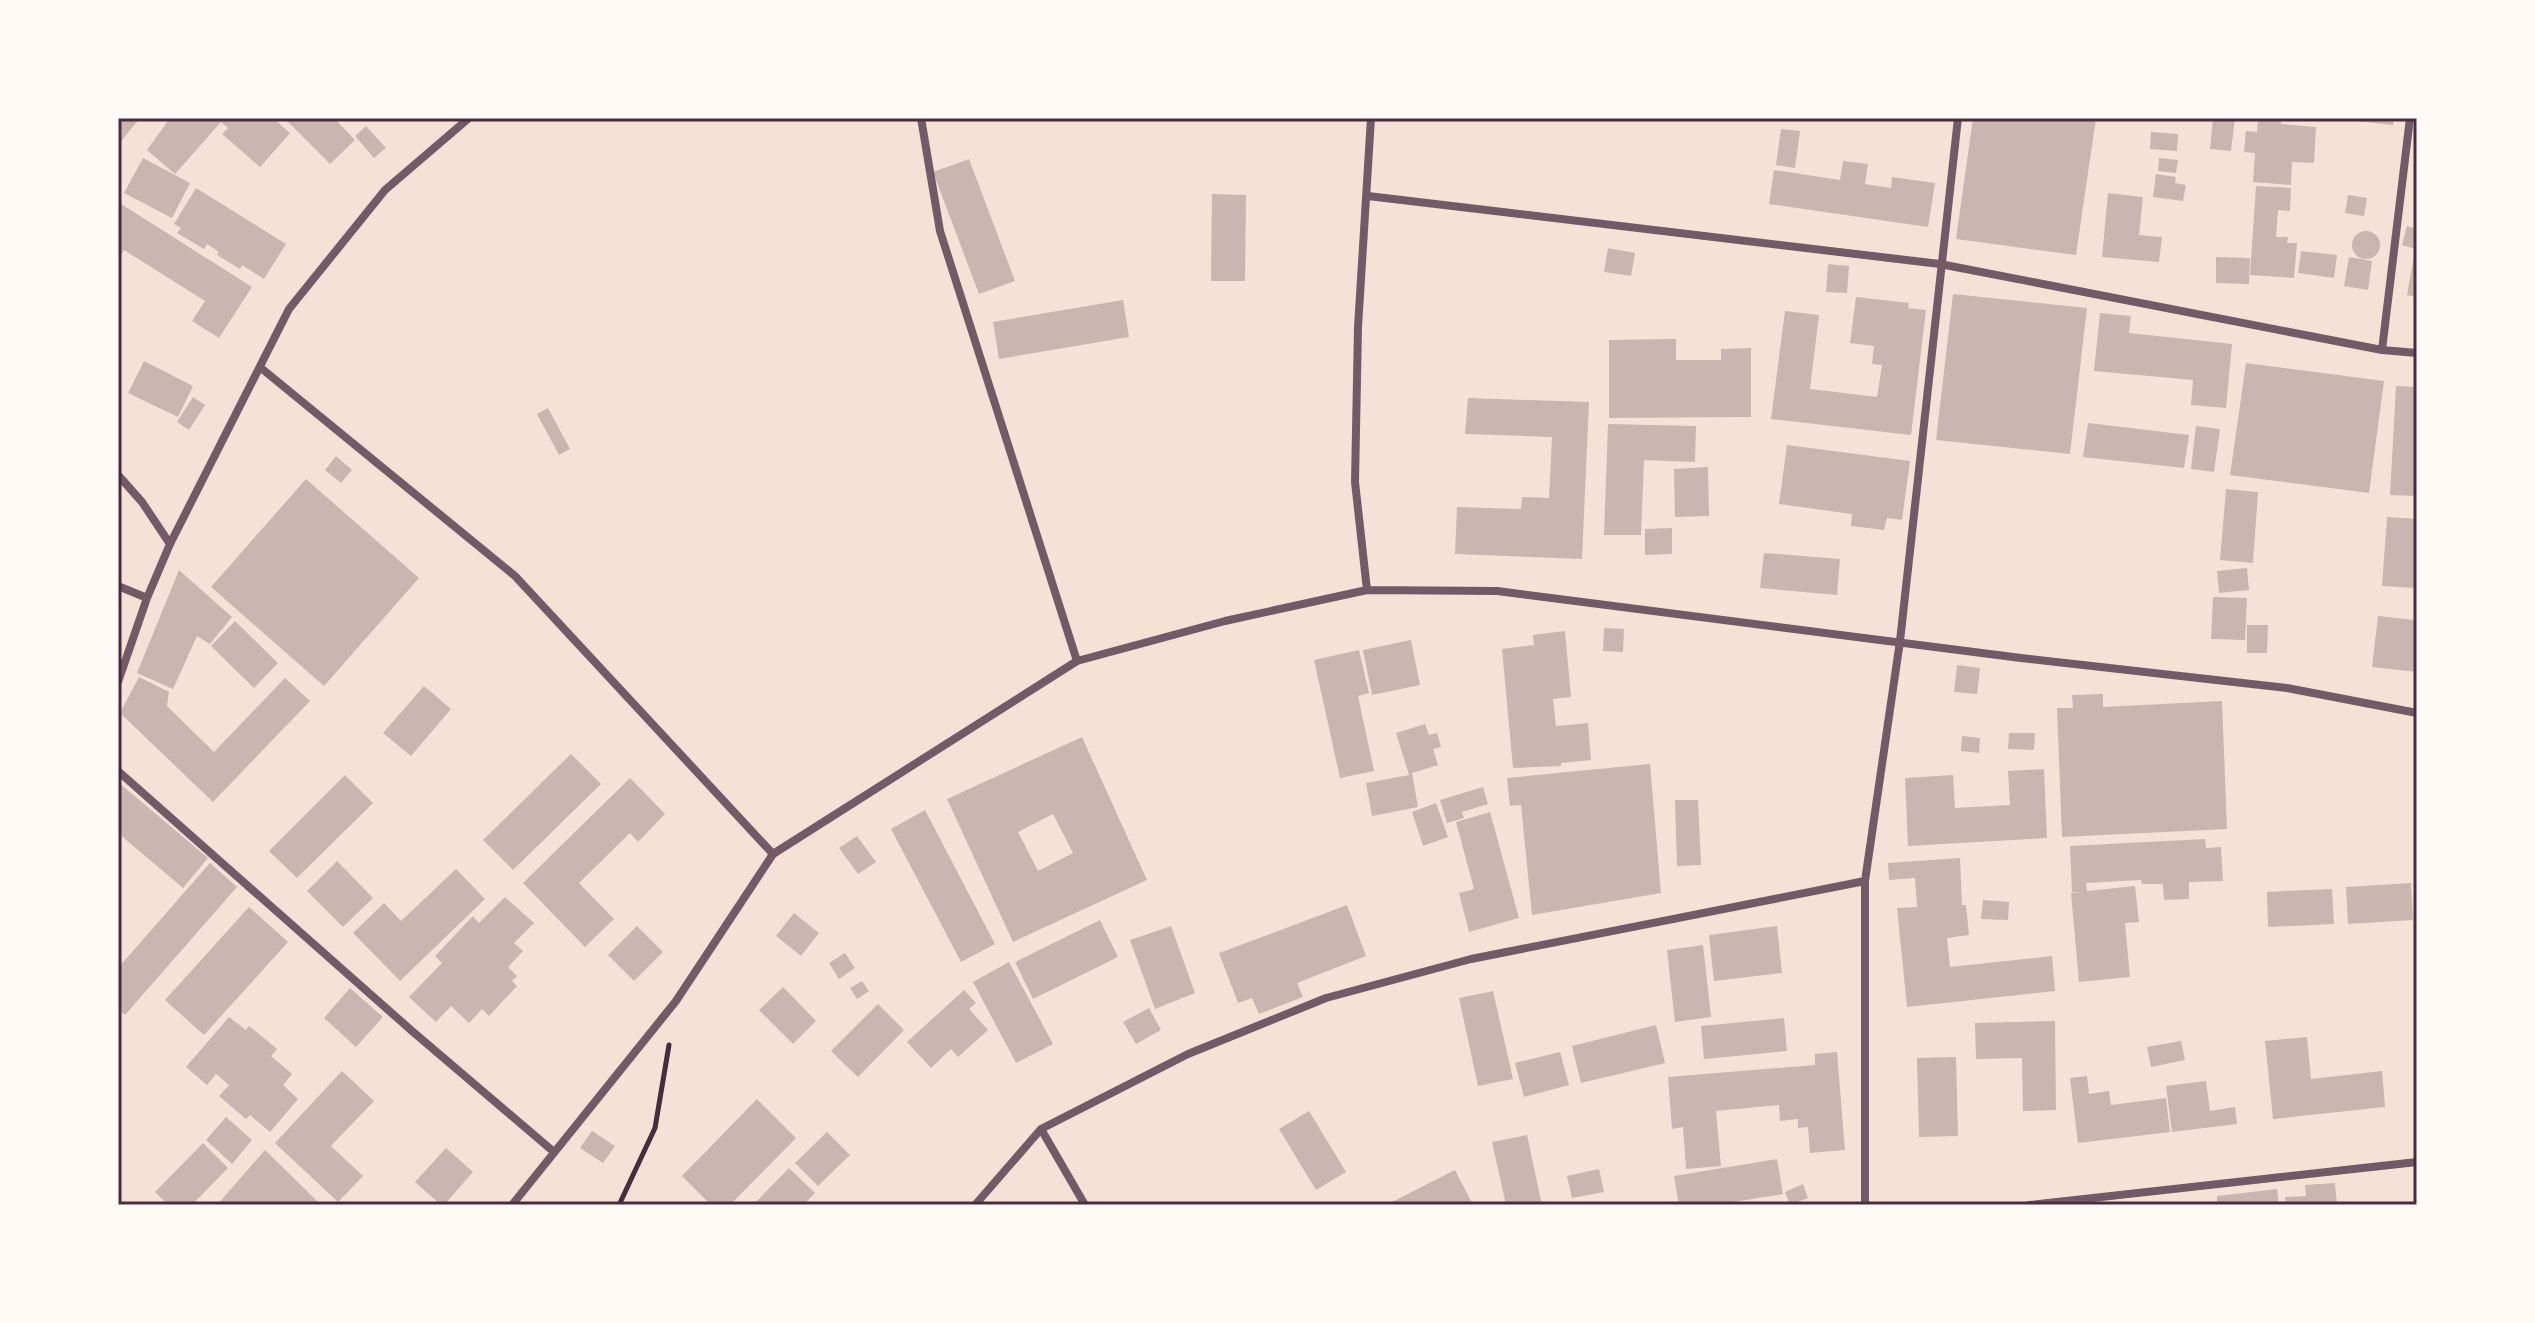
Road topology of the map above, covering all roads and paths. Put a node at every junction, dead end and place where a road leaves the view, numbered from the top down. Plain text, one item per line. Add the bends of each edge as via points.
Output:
1 (469, 118) edge
2 (921, 118) edge
3 (1371, 118) edge
4 (1958, 118) edge
5 (2410, 118) edge
6 (1368, 196) junction
7 (1940, 264) junction
8 (2382, 350) junction
9 (2417, 353) edge
10 (261, 368) junction
11 (118, 475) edge
12 (170, 544) junction
13 (118, 586) edge
14 (1367, 590) junction
15 (147, 598) junction
16 (1900, 641) junction
17 (1077, 661) junction
18 (118, 682) edge
19 (2417, 713) edge
20 (118, 771) edge
21 (773, 854) junction
22 (1865, 881) junction
23 (669, 1043) dead end
24 (1041, 1129) junction
25 (554, 1152) junction
26 (2417, 1162) edge
27 (512, 1205) edge
28 (619, 1205) edge
29 (975, 1205) edge
30 (1085, 1205) edge
31 (1865, 1205) edge
32 (2029, 1205) edge

1 - 10 street via 385,190 289,309
2 - 17 street via 940,231
3 - 6 street
4 - 7 street
5 - 8 street
6 - 7 street
6 - 14 street via 1358,327 1355,482
7 - 8 street
7 - 16 street
8 - 9 street
10 - 12 street
10 - 21 street via 515,576
11 - 12 street
12 - 15 street
13 - 15 street
14 - 16 street via 1497,591
14 - 17 street
15 - 18 street
16 - 19 street via 2287,688
16 - 22 street
17 - 21 street
20 - 25 street
21 - 25 street via 676,1001
22 - 24 street via 1471,959 1326,998 1188,1054
22 - 31 street
23 - 28 path via 655,1128
24 - 29 street
24 - 30 street
25 - 27 street
26 - 32 street

